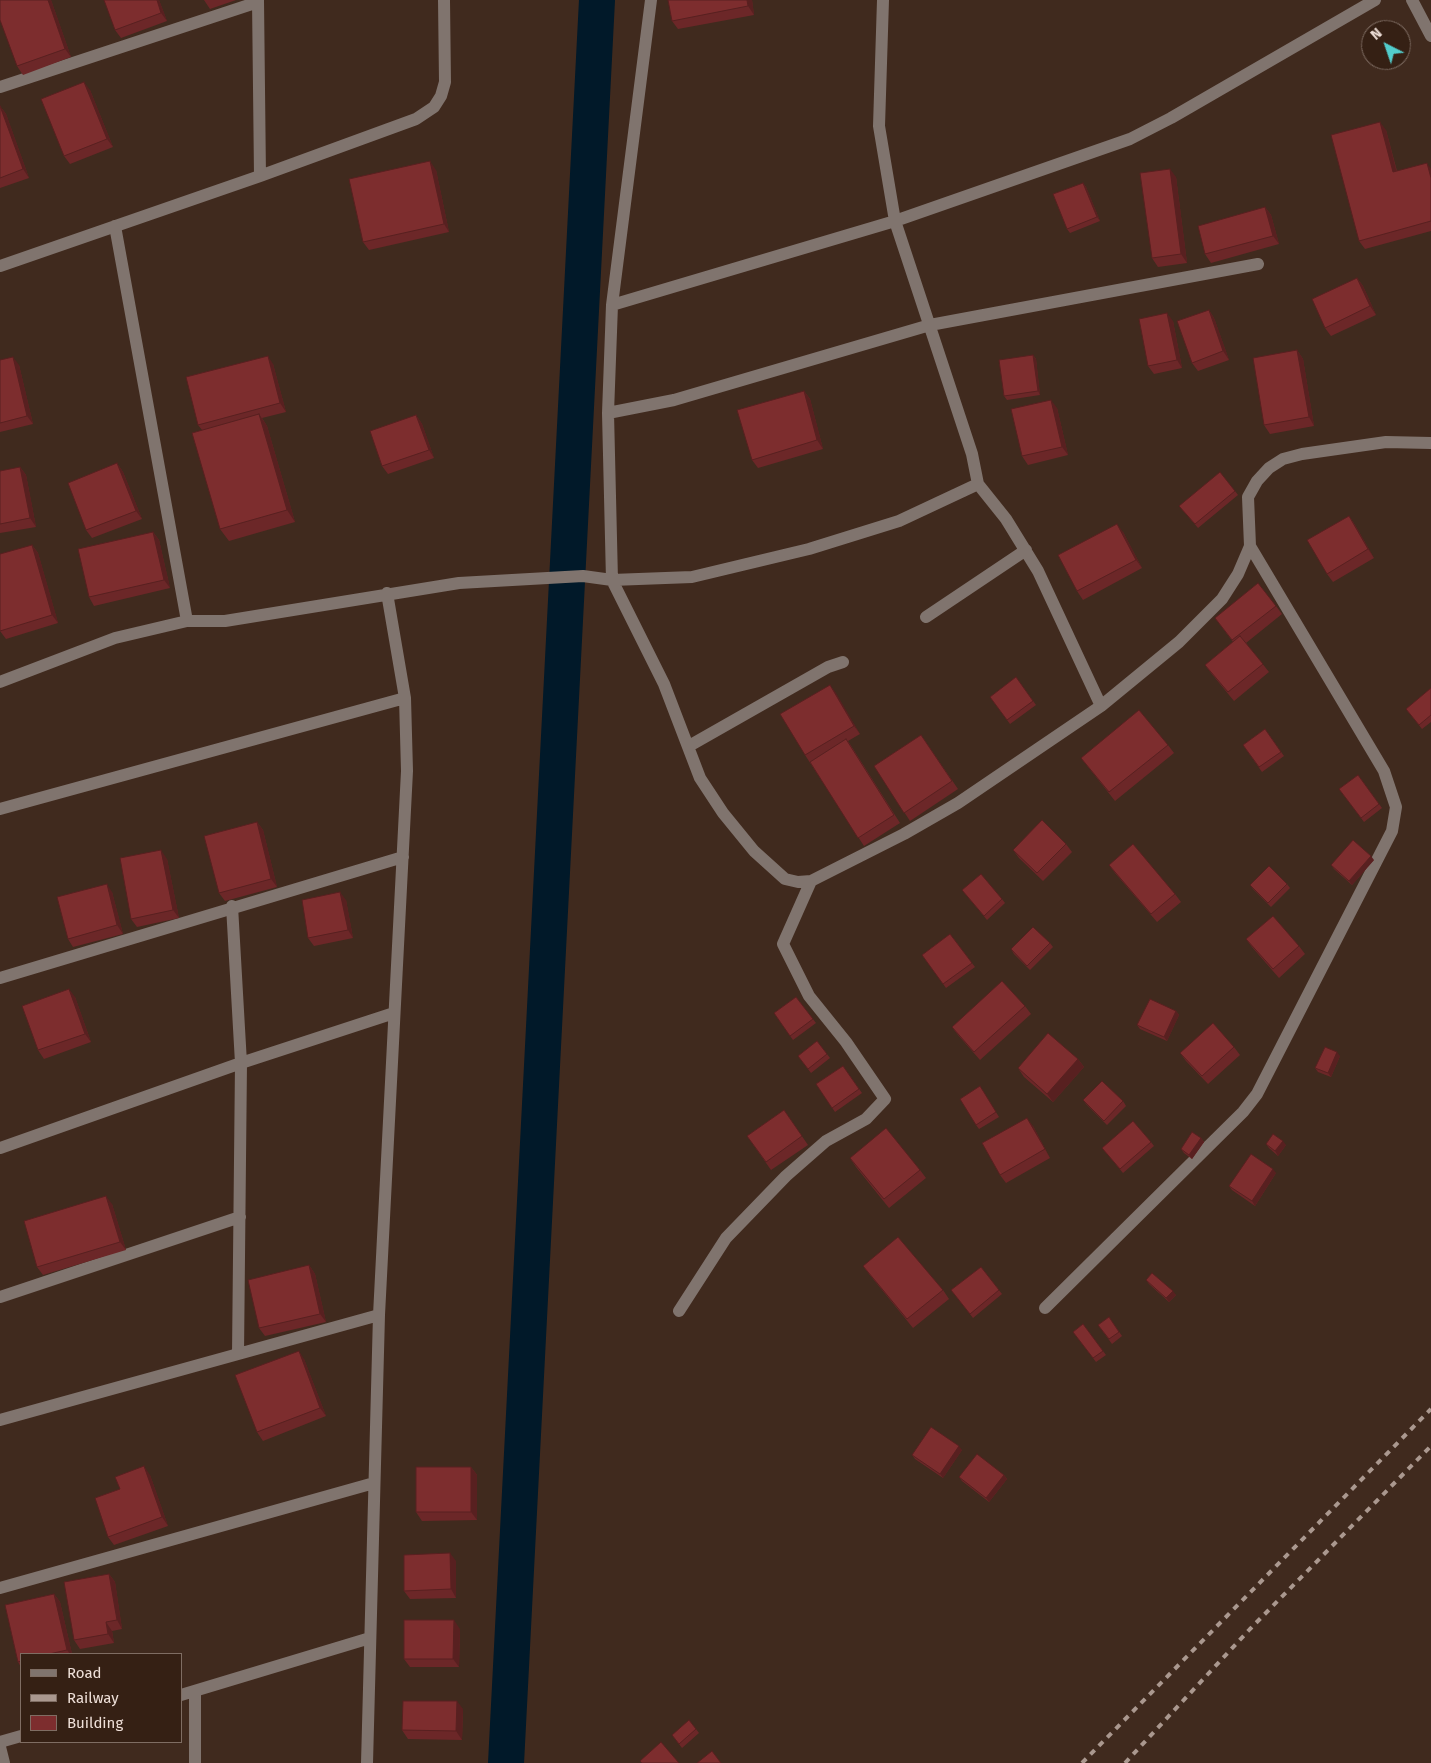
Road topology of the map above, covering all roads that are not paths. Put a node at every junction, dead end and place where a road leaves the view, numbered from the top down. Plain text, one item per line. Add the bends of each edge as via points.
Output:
1 (444, 0) edge
2 (651, 0) edge
3 (883, 0) edge
4 (1375, 0) edge
5 (1412, 0) edge
6 (258, 1) edge
7 (1431, 36) edge
8 (0, 88) edge
9 (260, 176) junction
10 (895, 221) junction
11 (115, 226) junction
12 (1258, 264) dead end
13 (0, 266) edge
14 (612, 304) junction
15 (930, 325) junction
16 (608, 413) junction
17 (1431, 443) edge
18 (978, 484) junction
19 (1250, 546) junction
20 (1026, 550) junction
21 (612, 580) junction
22 (386, 593) junction
23 (926, 617) dead end
24 (187, 621) junction
25 (843, 662) dead end
26 (0, 682) edge
27 (405, 698) junction
28 (1101, 706) junction
29 (689, 746) junction
30 (0, 809) edge
31 (402, 857) junction
32 (812, 881) junction
33 (232, 906) junction
34 (0, 978) edge
35 (394, 1013) junction
36 (240, 1063) junction
37 (0, 1148) edge
38 (240, 1216) junction
39 (0, 1297) edge
40 (1045, 1308) dead end
41 (679, 1311) dead end
42 (379, 1316) junction
43 (238, 1354) junction
44 (0, 1420) edge
45 (374, 1483) junction
46 (0, 1588) edge
47 (370, 1638) junction
48 (195, 1692) junction
49 (182, 1695) edge
50 (20, 1736) edge
51 (0, 1742) edge
52 (0, 1747) edge
53 (4, 1763) edge
54 (195, 1763) edge
55 (367, 1763) edge

1 - 9 street via 445,82 434,106 416,118
2 - 14 street
3 - 10 street via 879,126
4 - 10 street via 1130,139
5 - 7 street
6 - 8 street
6 - 9 street
9 - 11 street
10 - 14 street
10 - 15 street
11 - 13 street
11 - 24 street
12 - 15 street
14 - 16 street
15 - 16 street via 674,400
15 - 18 street via 972,454
16 - 21 street
17 - 19 street via 1386,442 1283,459 1257,481 1248,497
18 - 20 street
18 - 21 street via 899,521 809,549 692,577
19 - 28 street via 1222,599 1179,642
19 - 40 street via 1384,771 1396,807 1392,831 1257,1094 1243,1112
20 - 23 street
20 - 28 street
21 - 22 street via 583,576 493,580
21 - 29 street via 664,684
22 - 24 street via 225,621
22 - 27 street
24 - 26 street via 114,638
25 - 29 street via 828,667
27 - 30 street
27 - 31 street via 407,771
28 - 32 street via 958,803
29 - 32 street via 700,778 711,796 754,851 785,879
31 - 33 street
31 - 35 street
32 - 41 street via 783,944 809,996 885,1099 866,1118 826,1141 786,1176 726,1238
33 - 34 street
33 - 36 street
35 - 36 street
35 - 42 street
36 - 37 street
36 - 38 street
38 - 39 street
38 - 43 street
42 - 43 street
42 - 45 street
43 - 44 street
45 - 46 street
45 - 47 street
47 - 48 street
47 - 55 street
48 - 49 street
48 - 54 street
50 - 51 street
52 - 53 street

